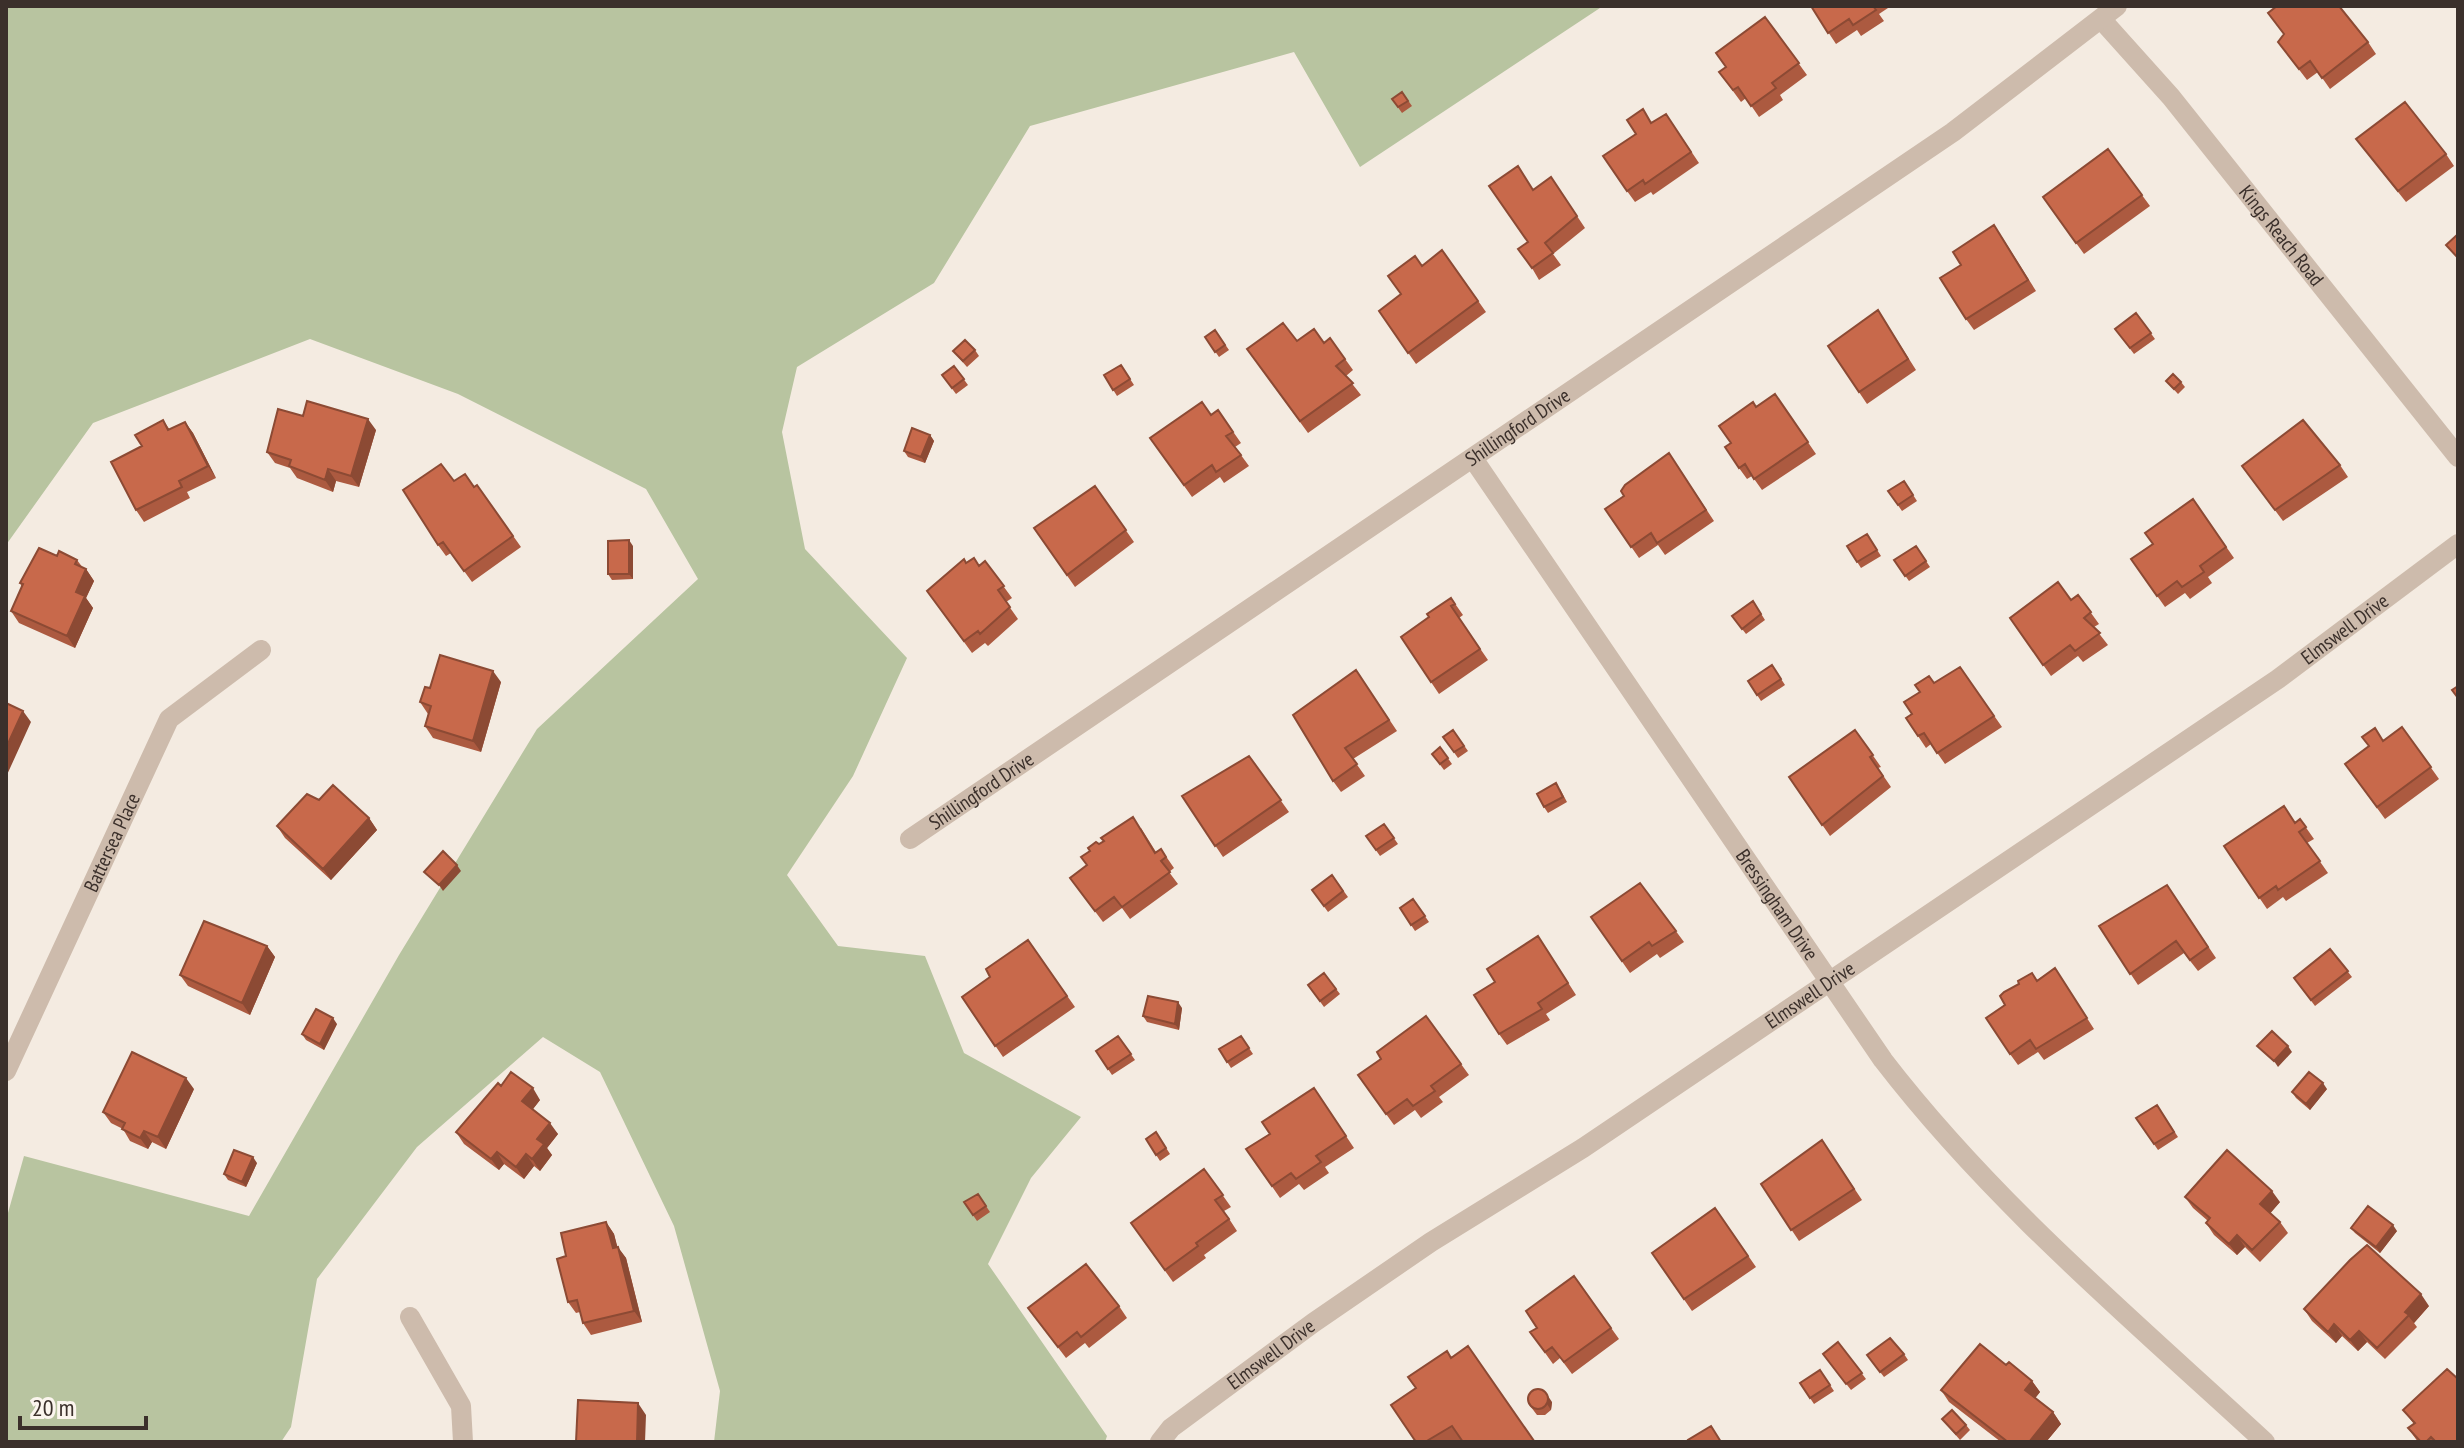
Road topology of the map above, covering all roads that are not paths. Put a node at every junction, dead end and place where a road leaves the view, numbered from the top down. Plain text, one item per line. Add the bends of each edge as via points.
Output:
1 (2109, 12) edge
2 (2458, 457) edge
3 (1474, 460) junction
4 (2458, 544) edge
5 (261, 650) dead end
6 (910, 839) dead end
7 (1829, 983) junction
8 (6, 1071) edge
9 (410, 1317) dead end
10 (463, 1442) edge
11 (1160, 1442) edge
12 (2265, 1442) edge

1 - 2 street, Kings Reach Road
1 - 3 street, Shillingford Drive via 1953,132
3 - 6 street, Shillingford Drive
3 - 7 street, Bressingham Drive
4 - 7 street, Elmswell Drive via 2278,679
5 - 8 street, Battersea Place via 169,719
7 - 11 street, Elmswell Drive via 1313,1323 1171,1428
7 - 12 street, Bressingham Drive via 1935,1128 2027,1222
9 - 10 street via 461,1406

